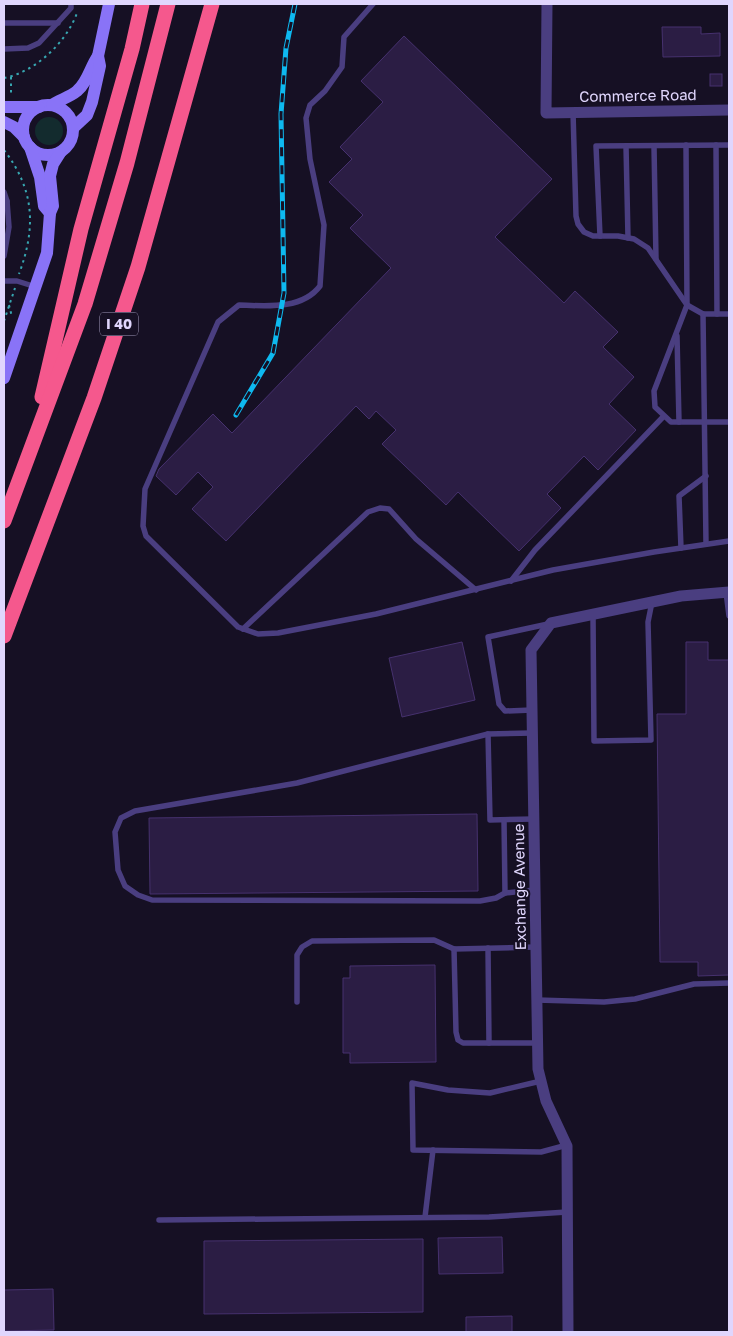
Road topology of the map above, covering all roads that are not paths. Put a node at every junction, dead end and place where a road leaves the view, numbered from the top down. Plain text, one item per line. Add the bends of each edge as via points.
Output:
1 (70, 4) edge
2 (109, 4) edge
3 (142, 4) edge
4 (168, 4) edge
5 (212, 4) edge
6 (373, 4) edge
7 (547, 4) edge
8 (58, 22) junction
9 (4, 23) edge
10 (4, 49) edge
11 (98, 56) junction
12 (8, 105) edge
13 (45, 106) junction
14 (729, 110) edge
15 (573, 112) junction
16 (4, 122) edge
17 (74, 128) junction
18 (27, 142) junction
19 (686, 145) junction
20 (716, 145) junction
21 (729, 145) edge
22 (626, 146) junction
23 (654, 146) junction
24 (60, 153) junction
25 (4, 192) edge
26 (5, 201) edge
27 (50, 213) junction
28 (600, 236) junction
29 (628, 238) junction
30 (4, 256) edge
31 (656, 260) junction
32 (4, 281) edge
33 (36, 287) junction
34 (687, 305) junction
35 (703, 314) junction
36 (717, 314) junction
37 (729, 314) edge
38 (677, 332) junction
39 (4, 378) edge
40 (663, 416) junction
41 (679, 422) junction
42 (705, 422) junction
43 (729, 422) edge
44 (28, 460) junction
45 (706, 476) junction
46 (4, 520) edge
47 (729, 541) edge
48 (706, 544) junction
49 (681, 548) junction
50 (511, 581) junction
51 (476, 590) junction
52 (728, 592) edge
53 (652, 602) junction
54 (593, 614) junction
55 (729, 616) edge
56 (551, 623) junction
57 (243, 629) junction
58 (4, 636) edge
59 (532, 710) junction
60 (532, 733) junction
61 (488, 734) junction
62 (534, 819) junction
63 (504, 820) junction
64 (535, 890) junction
65 (505, 893) junction
66 (536, 947) junction
67 (488, 948) junction
68 (454, 949) junction
69 (729, 983) edge
70 (537, 1000) junction
71 (297, 1002) dead end
72 (489, 1043) junction
73 (538, 1043) junction
74 (541, 1081) junction
75 (567, 1144) junction
76 (433, 1150) junction
77 (567, 1212) junction
78 (425, 1218) junction
79 (158, 1220) dead end
80 (568, 1332) edge

1 - 8 lane
2 - 11 main road
3 - 44 highway via 81,229
4 - 44 highway, I 40 via 128,163 85,304
5 - 58 highway, I 40 via 138,267 94,398
6 - 57 lane via 344,36 342,67 310,105 306,118 310,159 324,225 320,286 315,293 282,306 239,305 218,322 144,489 143,526 146,536
7 - 15 street, Commerce Road via 546,113
8 - 9 lane
8 - 10 lane via 39,43 28,48
11 - 13 main road via 77,91
11 - 17 main road via 100,66 92,102 87,115
12 - 13 main road
13 - 17 main road via 64,110
13 - 18 main road via 32,110 24,122
14 - 15 street, Commerce Road
15 - 28 lane via 576,216 584,232
16 - 18 main road via 14,127
17 - 24 main road via 70,142
18 - 24 main road via 47,156
18 - 27 main road via 40,177 44,206
19 - 20 lane
19 - 23 lane
19 - 34 lane
20 - 21 lane
20 - 36 lane
22 - 23 lane
22 - 28 lane via 596,146
22 - 29 lane
23 - 31 lane
24 - 27 main road via 51,170 54,206
25 - 26 lane
26 - 30 lane via 10,227
27 - 33 main road via 47,253
28 - 29 lane
29 - 31 lane via 648,248
31 - 34 lane
32 - 33 lane
33 - 39 main road
34 - 35 lane
34 - 38 lane
35 - 36 lane
35 - 42 lane
36 - 37 lane
38 - 40 lane via 654,391 655,407
38 - 41 lane
40 - 41 lane via 671,422
40 - 50 lane via 542,543
41 - 42 lane
42 - 43 lane
42 - 45 lane
44 - 46 highway, I 40
45 - 48 lane
45 - 49 lane via 680,496
47 - 48 lane
48 - 49 lane
49 - 50 lane via 553,570
50 - 51 lane
51 - 57 lane via 278,633 258,634
51 - 57 lane via 416,539 389,509 380,508 368,512
52 - 53 street
52 - 55 lane
53 - 54 street
53 - 54 lane via 648,622 651,740 594,741
54 - 56 street
56 - 59 street, Exchange Avenue via 531,650
56 - 59 lane via 488,636 499,704 505,711
59 - 60 street, Exchange Avenue
60 - 61 lane
60 - 62 street, Exchange Avenue
61 - 63 lane via 490,820
61 - 65 lane via 296,782 135,811 121,818 116,832 118,870 125,886 138,895 166,901 480,901
62 - 63 lane
62 - 64 street, Exchange Avenue
63 - 65 lane
64 - 65 lane
64 - 66 street, Exchange Avenue
66 - 67 lane
66 - 70 street, Exchange Avenue
67 - 68 lane
67 - 72 lane
68 - 71 lane via 434,940 312,942 302,947 297,956
68 - 72 lane via 458,1040 463,1043
69 - 70 lane via 694,984 635,999 604,1002
70 - 73 street, Exchange Avenue
72 - 73 lane
73 - 74 street, Exchange Avenue
74 - 75 street, Exchange Avenue via 546,1101
74 - 76 lane via 490,1093 412,1083 413,1150
75 - 76 lane via 541,1152
75 - 77 street, Exchange Avenue
76 - 78 lane
77 - 78 lane
77 - 80 street, Exchange Avenue
78 - 79 lane

